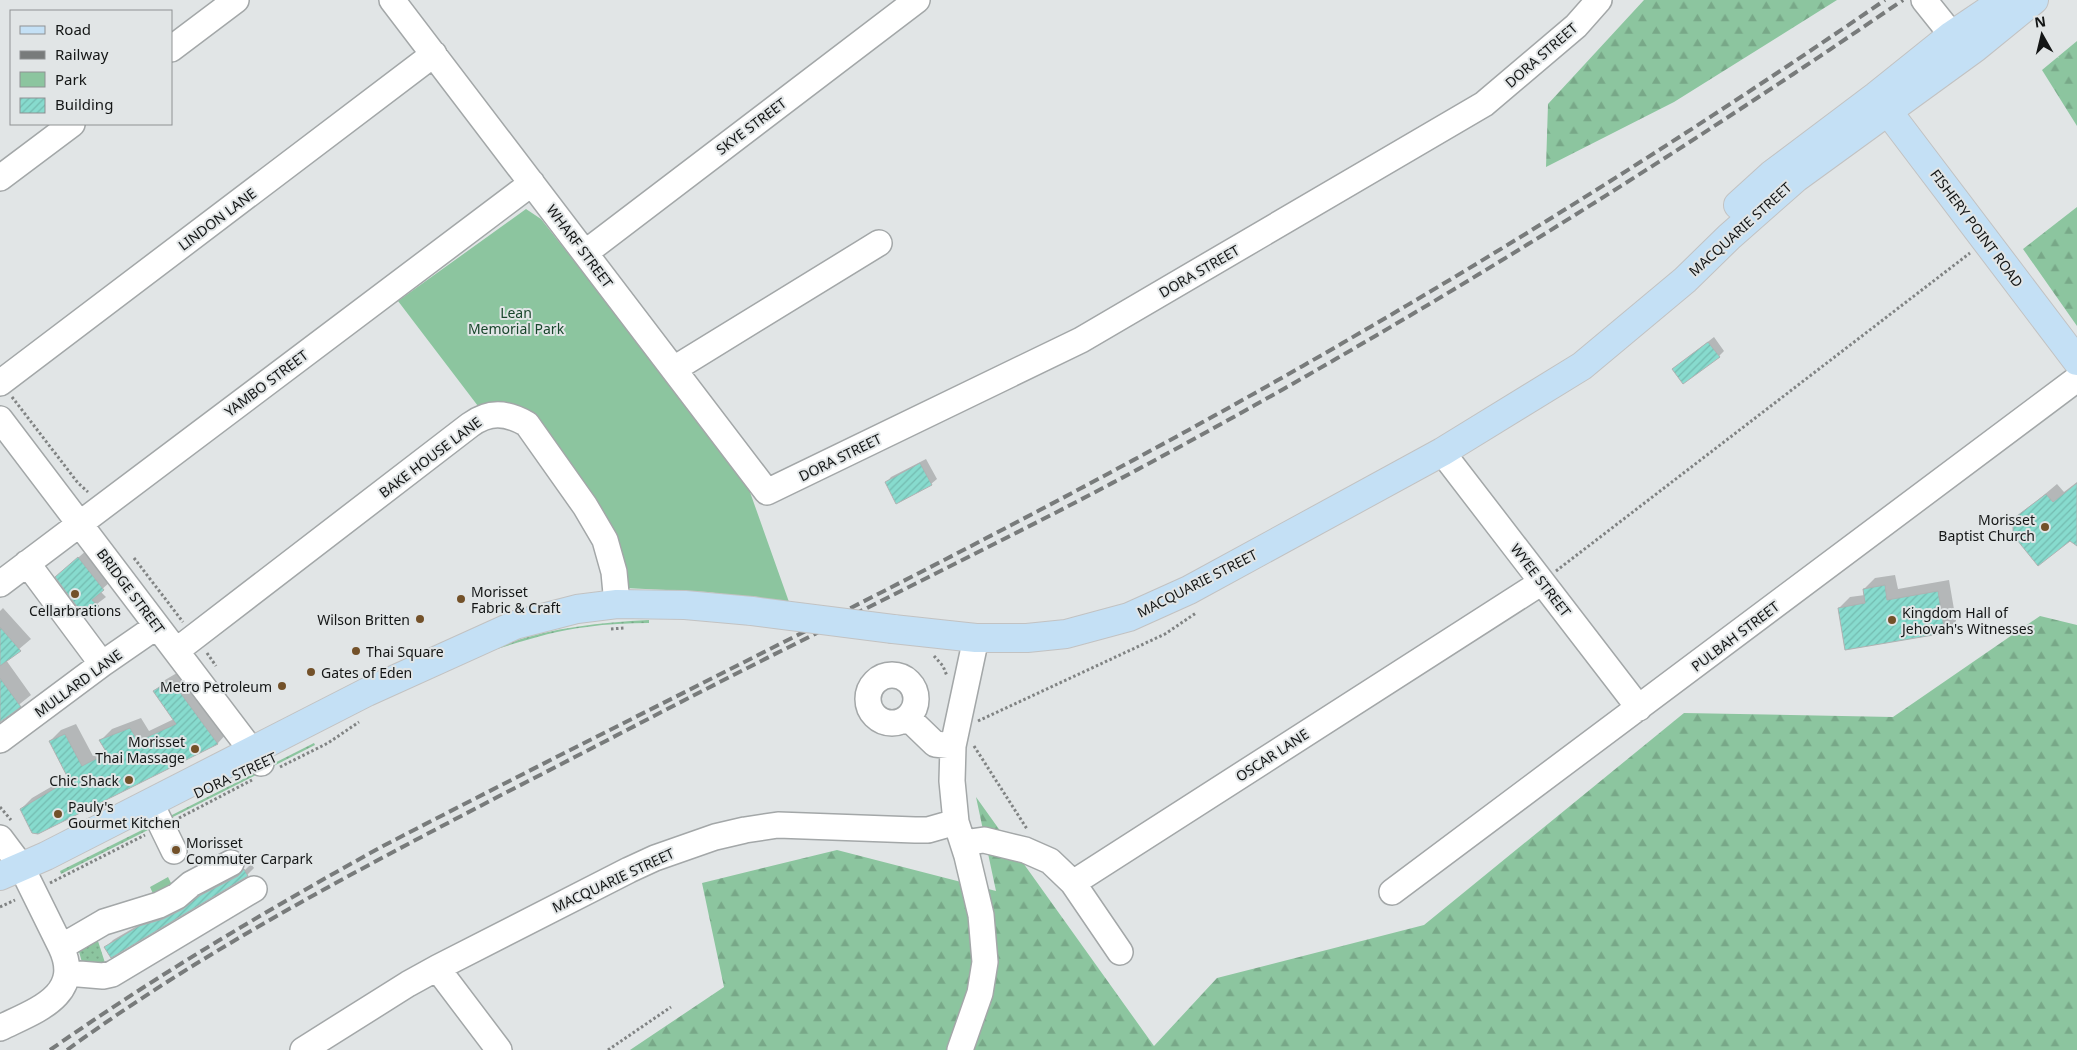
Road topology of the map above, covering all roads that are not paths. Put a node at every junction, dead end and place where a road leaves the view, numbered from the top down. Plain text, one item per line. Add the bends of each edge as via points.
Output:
1 (236, 0) edge
2 (392, 0) edge
3 (917, 0) edge
4 (1599, 0) edge
5 (1924, 0) edge
6 (2004, 0) edge
7 (2034, 0) edge
8 (1952, 35) junction
9 (172, 48) edge
10 (434, 54) junction
11 (1883, 104) junction
12 (71, 125) edge
13 (0, 178) edge
14 (532, 183) junction
15 (879, 243) dead end
16 (585, 253) junction
17 (2077, 361) edge
18 (674, 369) junction
19 (2077, 379) edge
20 (1, 383) edge
21 (0, 419) edge
22 (1442, 452) junction
23 (767, 492) joint
24 (80, 524) junction
25 (27, 563) junction
26 (1542, 582) junction
27 (0, 584) edge
28 (617, 604) junction
29 (157, 626) junction
30 (976, 638) junction
31 (176, 652) junction
32 (102, 664) junction
33 (1639, 708) junction
34 (908, 718) dead end
35 (0, 740) edge
36 (953, 746) junction
37 (260, 766) junction
38 (159, 820) junction
39 (959, 832) junction
40 (0, 838) edge
41 (174, 851) dead end
42 (231, 862) dead end
43 (20, 883) edge
44 (1073, 884) junction
45 (254, 889) dead end
46 (1392, 892) dead end
47 (61, 947) junction
48 (1120, 952) dead end
49 (437, 968) junction
50 (67, 973) junction
51 (0, 1028) edge
52 (303, 1050) edge
53 (499, 1050) edge
54 (960, 1050) edge

1 - 9 street
2 - 10 street, WHARF STREET
3 - 16 street, SKYE STREET
4 - 23 street, DORA STREET via 1576,26 1484,104 1080,340
5 - 8 street
6 - 8 main road, MACQUARIE STREET
7 - 11 main road, MACQUARIE STREET via 1975,48
8 - 11 main road, MACQUARIE STREET
10 - 14 street, WHARF STREET
10 - 20 street, LINDON LANE
11 - 17 main road, FISHERY POINT ROAD
11 - 22 main road, MACQUARIE STREET via 1771,174 1588,344
12 - 13 street
14 - 16 street, WHARF STREET
14 - 24 street, YAMBO STREET
15 - 18 street
16 - 18 street, WHARF STREET
18 - 23 street, WHARF STREET
19 - 33 street, PULBAH STREET
21 - 24 street, BRIDGE STREET
22 - 26 street, WYEE STREET
22 - 30 main road, MACQUARIE STREET via 1189,590 1136,614 1066,634
24 - 25 street, YAMBO STREET
24 - 29 street, BRIDGE STREET
25 - 27 street, YAMBO STREET
25 - 32 street
26 - 33 street, WYEE STREET
26 - 44 street, OSCAR LANE
28 - 30 main road, MACQUARIE STREET, bridge via 685,605 752,611
28 - 31 street, BAKE HOUSE LANE via 610,555 585,506 527,424 515,417 492,414 479,418
28 - 37 main road, DORA STREET via 577,609 515,625 367,692
29 - 31 street, BRIDGE STREET
29 - 32 street, MULLARD LANE
30 - 36 street
31 - 37 street, BRIDGE STREET
32 - 35 street, MULLARD LANE
33 - 46 street, PULBAH STREET
34 - 36 street via 935,744
36 - 39 street via 952,781
37 - 38 main road, DORA STREET via 231,776
37 - 43 main road, DORA STREET via 46,856
38 - 41 street
38 - 43 main road, DORA STREET
39 - 44 street via 1025,850 1050,861
39 - 49 street, MACQUARIE STREET via 778,826 715,837 629,870
39 - 54 street via 981,915 986,962 980,993
40 - 43 street
42 - 47 street via 159,905 104,922
43 - 47 street
44 - 48 street
45 - 50 street via 112,974
47 - 50 street
49 - 52 street, MACQUARIE STREET
49 - 53 street
50 - 51 street via 61,991 48,1004

